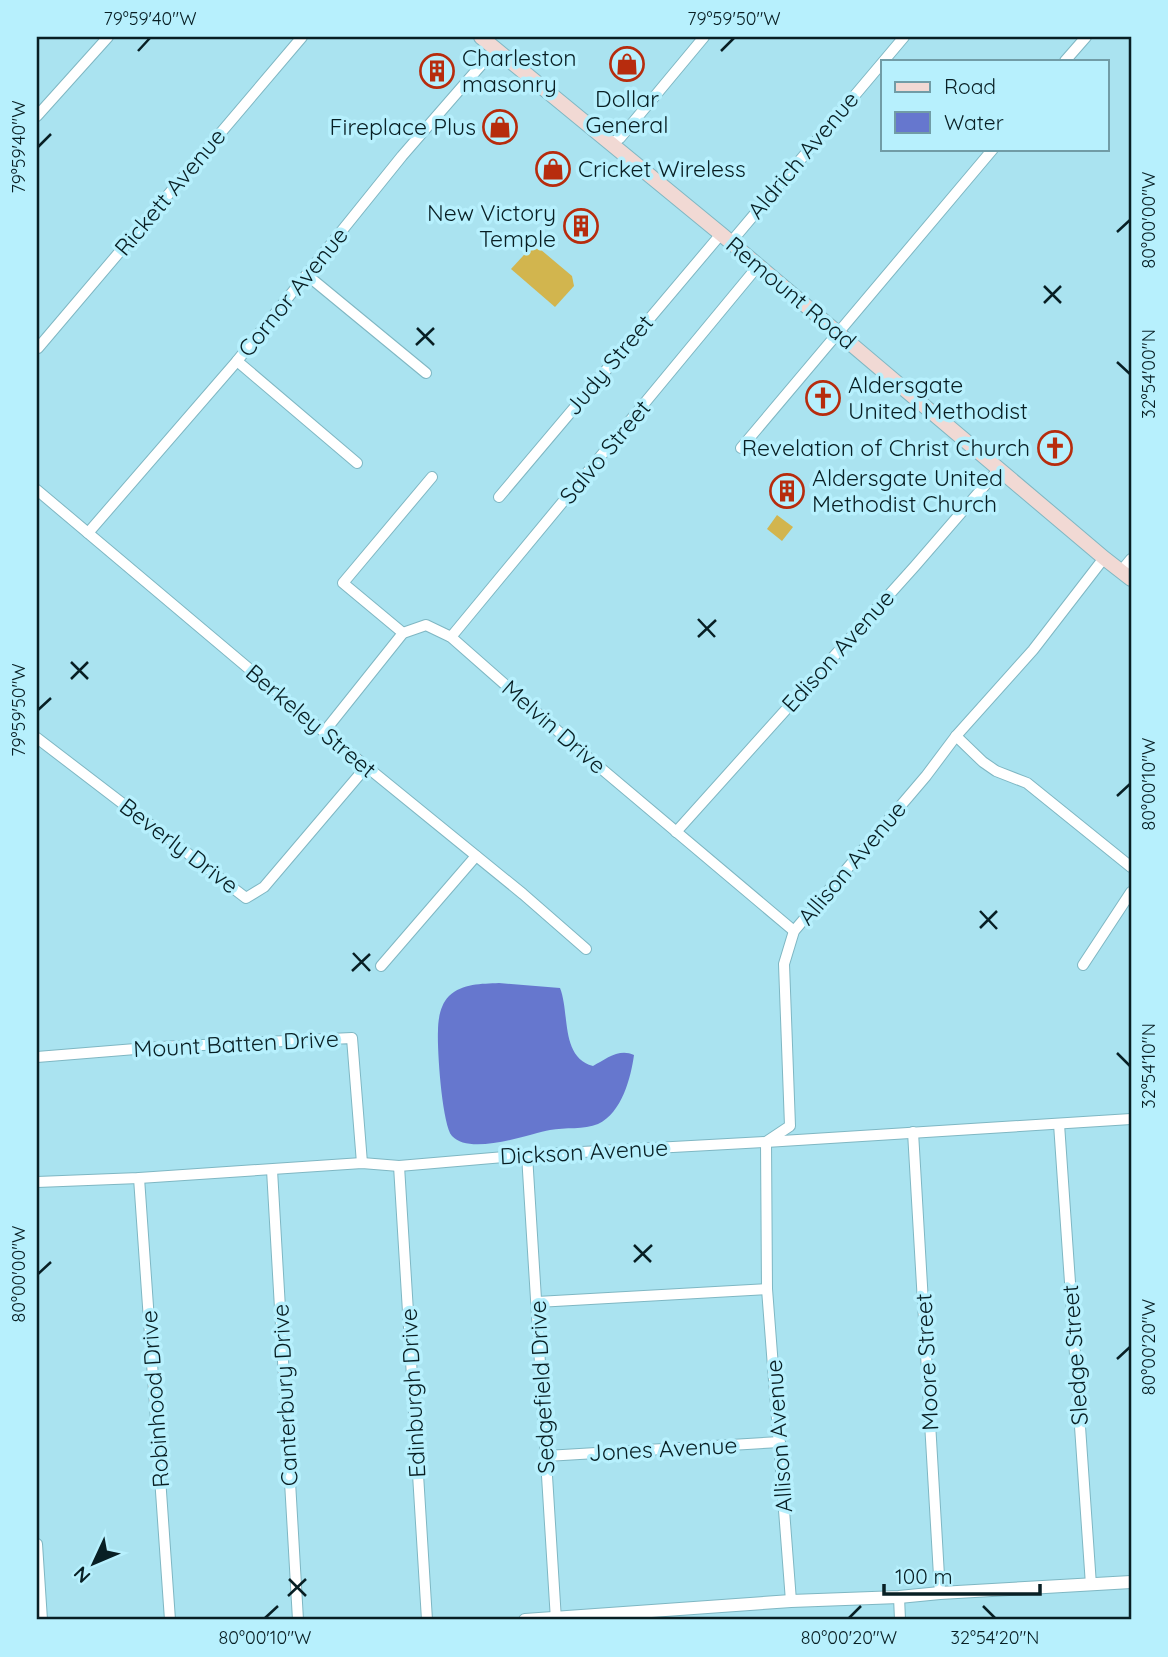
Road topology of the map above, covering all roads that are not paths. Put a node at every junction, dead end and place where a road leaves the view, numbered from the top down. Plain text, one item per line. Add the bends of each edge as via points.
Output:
1 (108, 37) edge
2 (302, 37) edge
3 (481, 37) edge
4 (704, 37) edge
5 (904, 37) edge
6 (1086, 37) edge
7 (495, 49) junction
8 (884, 60) edge
9 (1066, 60) edge
10 (881, 63) edge
11 (37, 116) edge
12 (610, 144) junction
13 (992, 150) edge
14 (726, 238) junction
15 (758, 266) junction
16 (307, 275) junction
17 (838, 333) junction
18 (38, 348) edge
19 (237, 361) junction
20 (426, 373) dead end
21 (741, 448) dead end
22 (358, 463) dead end
23 (999, 469) junction
24 (432, 477) dead end
25 (37, 490) edge
26 (499, 497) dead end
27 (88, 533) junction
28 (1104, 558) junction
29 (1131, 559) edge
30 (1126, 575) edge
31 (403, 633) junction
32 (450, 637) junction
33 (324, 732) junction
34 (956, 736) junction
35 (37, 738) edge
36 (366, 767) junction
37 (676, 832) junction
38 (476, 856) junction
39 (1131, 867) edge
40 (1131, 892) edge
41 (794, 931) junction
42 (586, 949) dead end
43 (1083, 965) dead end
44 (381, 966) dead end
45 (37, 1057) edge
46 (1131, 1119) edge
47 (1059, 1124) junction
48 (913, 1132) junction
49 (766, 1142) junction
50 (527, 1155) junction
51 (362, 1163) junction
52 (399, 1166) junction
53 (272, 1170) junction
54 (139, 1178) junction
55 (37, 1182) edge
56 (767, 1289) junction
57 (537, 1302) junction
58 (780, 1442) junction
59 (546, 1456) junction
60 (37, 1544) edge
61 (1131, 1582) edge
62 (1091, 1585) junction
63 (940, 1593) junction
64 (899, 1597) junction
65 (791, 1601) junction
66 (556, 1619) edge
67 (42, 1620) edge
68 (170, 1620) edge
69 (298, 1620) edge
70 (427, 1620) edge
71 (525, 1620) edge
72 (901, 1620) edge

1 - 11 street
2 - 18 street, Rickett Avenue
3 - 7 main road, Remount Road
4 - 12 street via 620,138
5 - 8 street, Aldrich Avenue
6 - 9 street
7 - 12 main road, Remount Road
7 - 16 street, Cornor Avenue
10 - 14 street, Aldrich Avenue
12 - 14 main road, Remount Road
13 - 17 street
14 - 15 main road, Remount Road
14 - 26 street, Judy Street
15 - 17 main road, Remount Road
15 - 32 street, Salvo Street
16 - 19 street, Cornor Avenue
16 - 20 street
17 - 21 street
17 - 23 main road, Remount Road
19 - 22 street
19 - 27 street, Cornor Avenue
23 - 28 main road, Remount Road
23 - 37 street, Edison Avenue
24 - 31 street via 342,583
25 - 27 street, Berkeley Street
27 - 33 street, Berkeley Street
28 - 30 main road, Remount Road
28 - 34 street, Allison Avenue via 1033,650
29 - 30 street
31 - 32 street, Melvin Drive via 426,625
31 - 33 street
32 - 37 street, Melvin Drive
33 - 36 street, Berkeley Street
34 - 39 street via 996,771 1027,783
34 - 41 street, Allison Avenue
35 - 36 street, Beverly Drive via 246,898 264,887
36 - 38 street, Berkeley Street
37 - 41 street, Melvin Drive
38 - 42 street, Berkeley Street
38 - 44 street
40 - 43 street
41 - 49 street, Allison Avenue via 784,964 790,1126
45 - 51 street, Mount Batten Drive via 352,1038
46 - 47 street, Dickson Avenue
47 - 48 street, Dickson Avenue
47 - 62 street, Sledge Street
48 - 49 street, Dickson Avenue
48 - 63 street, Moore Street
49 - 50 street, Dickson Avenue
49 - 56 street, Allison Avenue
50 - 52 street, Dickson Avenue
50 - 57 street, Sedgefield Drive
51 - 52 street, Dickson Avenue
51 - 53 street, Dickson Avenue
52 - 70 street, Edinburgh Drive
53 - 54 street, Dickson Avenue
53 - 69 street, Canterbury Drive
54 - 55 street, Dickson Avenue
54 - 68 street, Robinhood Drive
56 - 57 street
56 - 58 street, Allison Avenue
57 - 59 street, Sedgefield Drive
58 - 59 street, Jones Avenue
58 - 65 street, Allison Avenue
59 - 66 street, Sedgefield Drive
60 - 67 street
61 - 62 street
62 - 63 street
63 - 64 street
64 - 65 street
64 - 72 street
65 - 66 street
66 - 71 street

